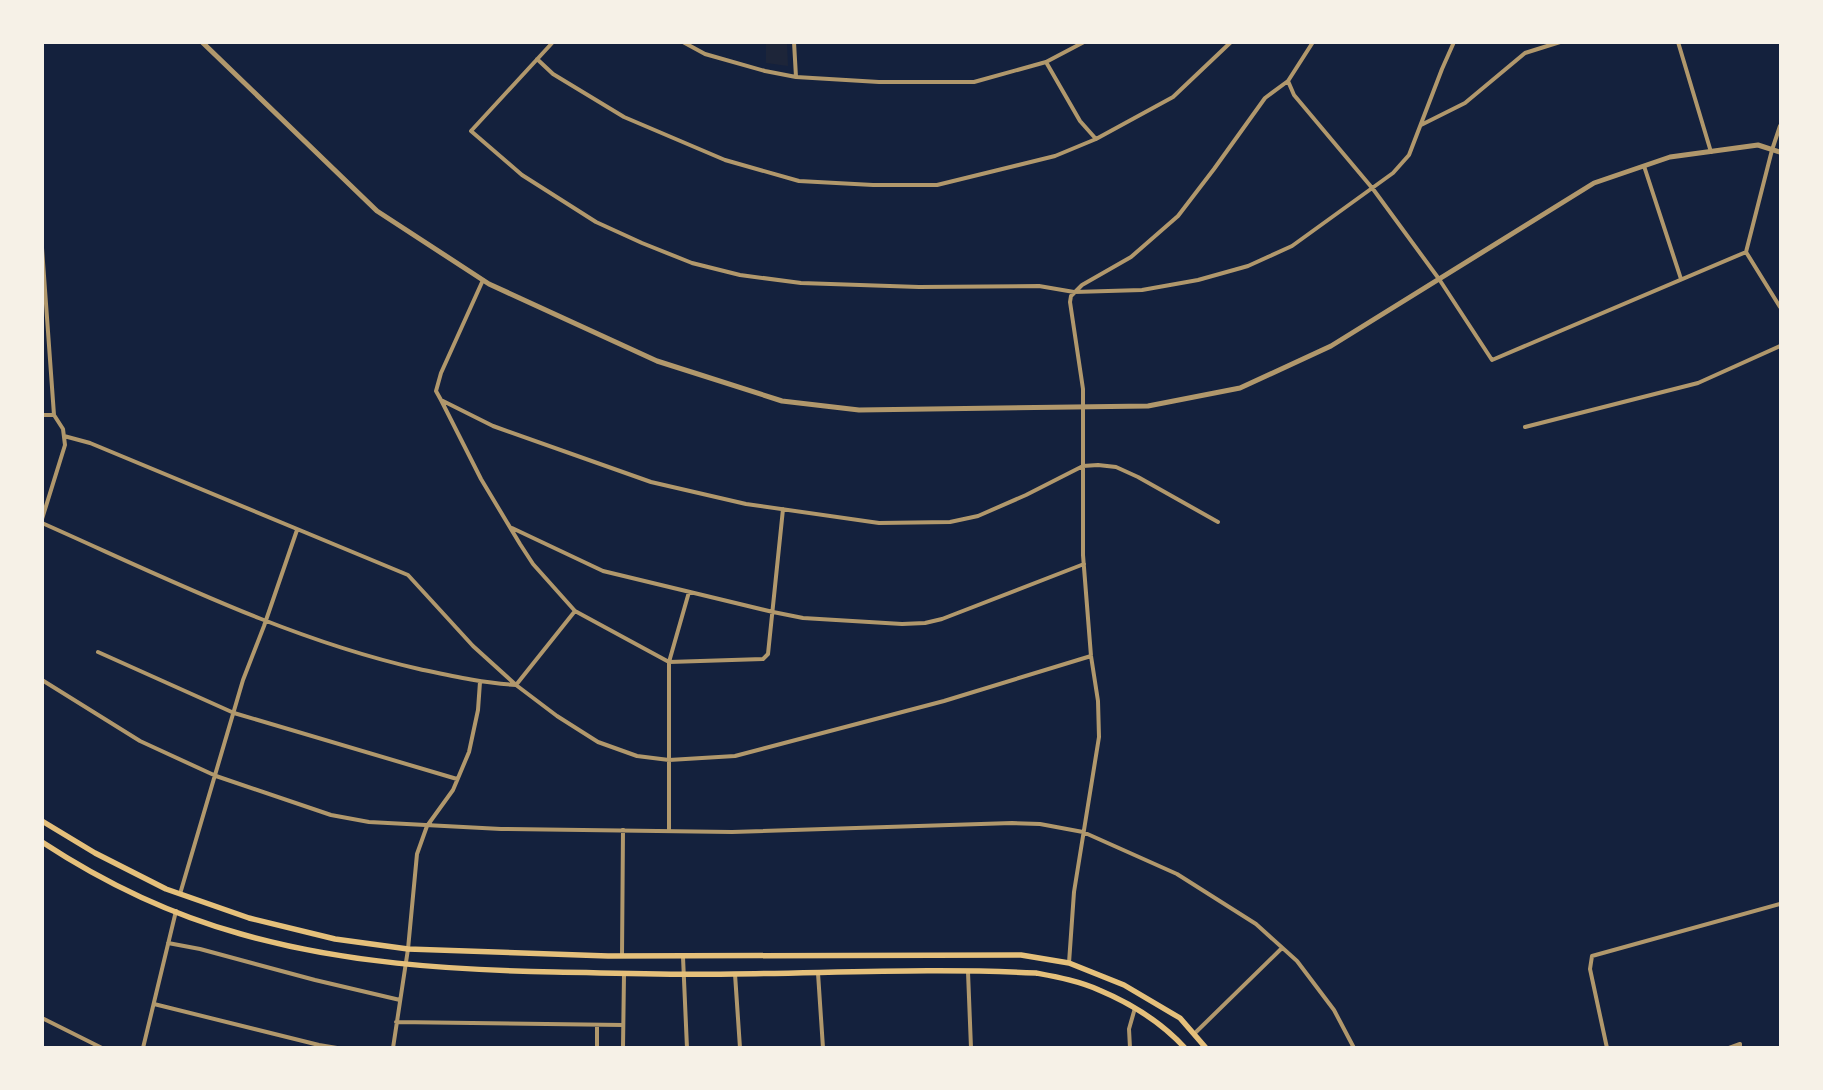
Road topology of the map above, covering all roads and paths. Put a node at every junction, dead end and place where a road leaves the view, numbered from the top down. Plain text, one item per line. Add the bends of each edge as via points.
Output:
1 (202, 42) edge
2 (552, 42) edge
3 (683, 42) edge
4 (794, 42) edge
5 (1084, 42) edge
6 (1231, 42) edge
7 (1313, 42) edge
8 (1454, 42) edge
9 (1560, 42) edge
10 (1678, 42) edge
11 (537, 59) junction
12 (1046, 62) junction
13 (796, 77) junction
14 (1288, 81) junction
15 (1421, 125) junction
16 (1780, 126) edge
17 (1096, 139) junction
18 (1772, 150) junction
19 (1711, 152) junction
20 (1780, 152) edge
21 (1644, 166) junction
22 (1373, 189) junction
23 (42, 248) edge
24 (1746, 252) junction
25 (43, 263) edge
26 (1439, 279) junction
27 (483, 280) junction
28 (1681, 280) junction
29 (1074, 292) junction
30 (1780, 307) edge
31 (1780, 346) edge
32 (441, 400) junction
33 (1083, 407) junction
34 (42, 414) edge
35 (54, 415) junction
36 (1525, 428) dead end
37 (64, 436) junction
38 (1083, 466) junction
39 (783, 509) junction
40 (42, 519) edge
41 (1218, 522) dead end
42 (42, 523) edge
43 (511, 528) junction
44 (297, 530) junction
45 (1084, 564) junction
46 (689, 592) junction
47 (576, 611) junction
48 (772, 612) junction
49 (266, 622) junction
50 (98, 652) dead end
51 (1091, 656) junction
52 (669, 662) junction
53 (42, 680) edge
54 (480, 682) junction
55 (516, 685) junction
56 (234, 713) junction
57 (669, 760) junction
58 (216, 776) junction
59 (457, 779) junction
60 (42, 821) edge
61 (427, 826) junction
62 (623, 830) junction
63 (669, 831) junction
64 (1083, 832) junction
65 (42, 842) edge
66 (180, 894) junction
67 (1780, 904) edge
68 (176, 911) junction
69 (168, 944) junction
70 (1282, 948) junction
71 (408, 949) junction
72 (622, 956) junction
73 (683, 956) junction
74 (1069, 962) junction
75 (405, 964) junction
76 (818, 972) junction
77 (968, 972) junction
78 (624, 974) junction
79 (684, 974) junction
80 (735, 974) junction
81 (400, 1000) junction
82 (154, 1004) junction
83 (1135, 1008) junction
84 (42, 1018) edge
85 (396, 1022) junction
86 (597, 1025) junction
87 (623, 1025) junction
88 (1194, 1034) junction
89 (102, 1048) edge
90 (143, 1048) edge
91 (336, 1048) edge
92 (393, 1048) edge
93 (597, 1048) edge
94 (623, 1048) edge
95 (687, 1048) edge
96 (740, 1048) edge
97 (822, 1048) edge
98 (970, 1048) edge
99 (1130, 1048) edge
100 (1185, 1048) edge
101 (1206, 1048) edge
102 (1354, 1048) edge
103 (1606, 1048) edge
104 (1729, 1048) edge
105 (1740, 1048) edge

1 - 27 street via 377,211
2 - 11 street
3 - 13 street via 705,54
4 - 13 street
5 - 12 street
6 - 17 street via 1173,97
7 - 14 street
8 - 15 street
9 - 15 street via 1524,53 1465,103
10 - 19 street
11 - 17 street via 553,74 624,117 725,160 799,181 937,185 1055,156
11 - 29 street via 471,131 522,175 596,222 642,243 692,263 740,276 801,283 919,287 1039,286
12 - 13 street via 974,82 879,82
12 - 17 street via 1080,121
14 - 22 street via 1294,95
14 - 29 street via 1265,98 1178,216 1131,257 1090,279
15 - 22 street via 1409,155
16 - 18 street
18 - 19 street via 1758,145
18 - 20 street
18 - 24 street
19 - 21 street via 1670,157
21 - 26 street via 1594,183
21 - 28 street
22 - 26 street
22 - 29 street via 1292,246 1248,266 1198,280 1142,290
23 - 25 street
24 - 28 street
24 - 30 street
25 - 35 street
26 - 28 street via 1492,360
26 - 33 street via 1332,346 1240,388 1148,406
27 - 32 street via 441,373 436,392
27 - 33 street via 657,361 782,401 859,410
29 - 33 street via 1070,302
31 - 36 street via 1698,383
32 - 39 street via 493,426 651,482 746,504
32 - 43 street via 481,479
33 - 38 street
34 - 35 street
35 - 37 street
37 - 40 street via 65,445
37 - 44 street
38 - 39 street via 978,516 950,522 879,523
38 - 41 street via 1116,467
38 - 45 street
39 - 48 street
42 - 49 street
43 - 46 street via 603,571
43 - 47 street via 533,564
44 - 49 street
44 - 55 street via 408,575 473,646
45 - 48 street via 925,623 804,618
45 - 51 street
46 - 48 street
46 - 52 street
47 - 52 street
47 - 55 street
48 - 52 street via 768,654 763,659
49 - 54 street via 376,659
49 - 56 street
50 - 56 street
51 - 57 street via 944,701 735,756
51 - 64 street via 1098,701 1099,737
52 - 57 street
53 - 58 street via 140,741
54 - 55 street
54 - 59 street via 469,752
55 - 57 street via 598,742 637,756
56 - 58 street
56 - 59 street
57 - 63 street
58 - 61 street via 331,815 369,822
58 - 66 street
59 - 61 street via 453,790
60 - 66 main road via 94,854
61 - 62 street
61 - 71 street via 417,854
62 - 63 street
62 - 72 street
63 - 64 street via 1012,823 1040,824
64 - 70 street via 1177,874 1256,924
64 - 74 street via 1074,892
65 - 68 main road via 101,876
66 - 71 main road via 249,918 335,940
67 - 103 street via 1592,956 1590,969
68 - 69 street
68 - 75 main road via 240,934 305,950
69 - 81 street via 200,949
69 - 82 street
70 - 88 street
70 - 102 street via 1297,961 1334,1010
71 - 72 main road
71 - 75 street
72 - 73 main road
73 - 74 main road via 1020,955
73 - 79 street
74 - 88 main road via 1124,985 1180,1018
75 - 78 main road via 480,970
75 - 81 street
76 - 77 main road
76 - 80 main road
76 - 97 street
77 - 83 main road via 1036,973 1061,978 1098,989
77 - 98 street
78 - 79 main road
78 - 87 street
79 - 80 main road
79 - 95 street
80 - 96 street
81 - 85 street
82 - 90 street
82 - 91 street
83 - 99 street via 1129,1030
83 - 100 main road
84 - 89 street
85 - 86 street
85 - 92 street
86 - 87 street
86 - 93 street
87 - 94 street
88 - 101 main road
104 - 105 street via 1740,1044

